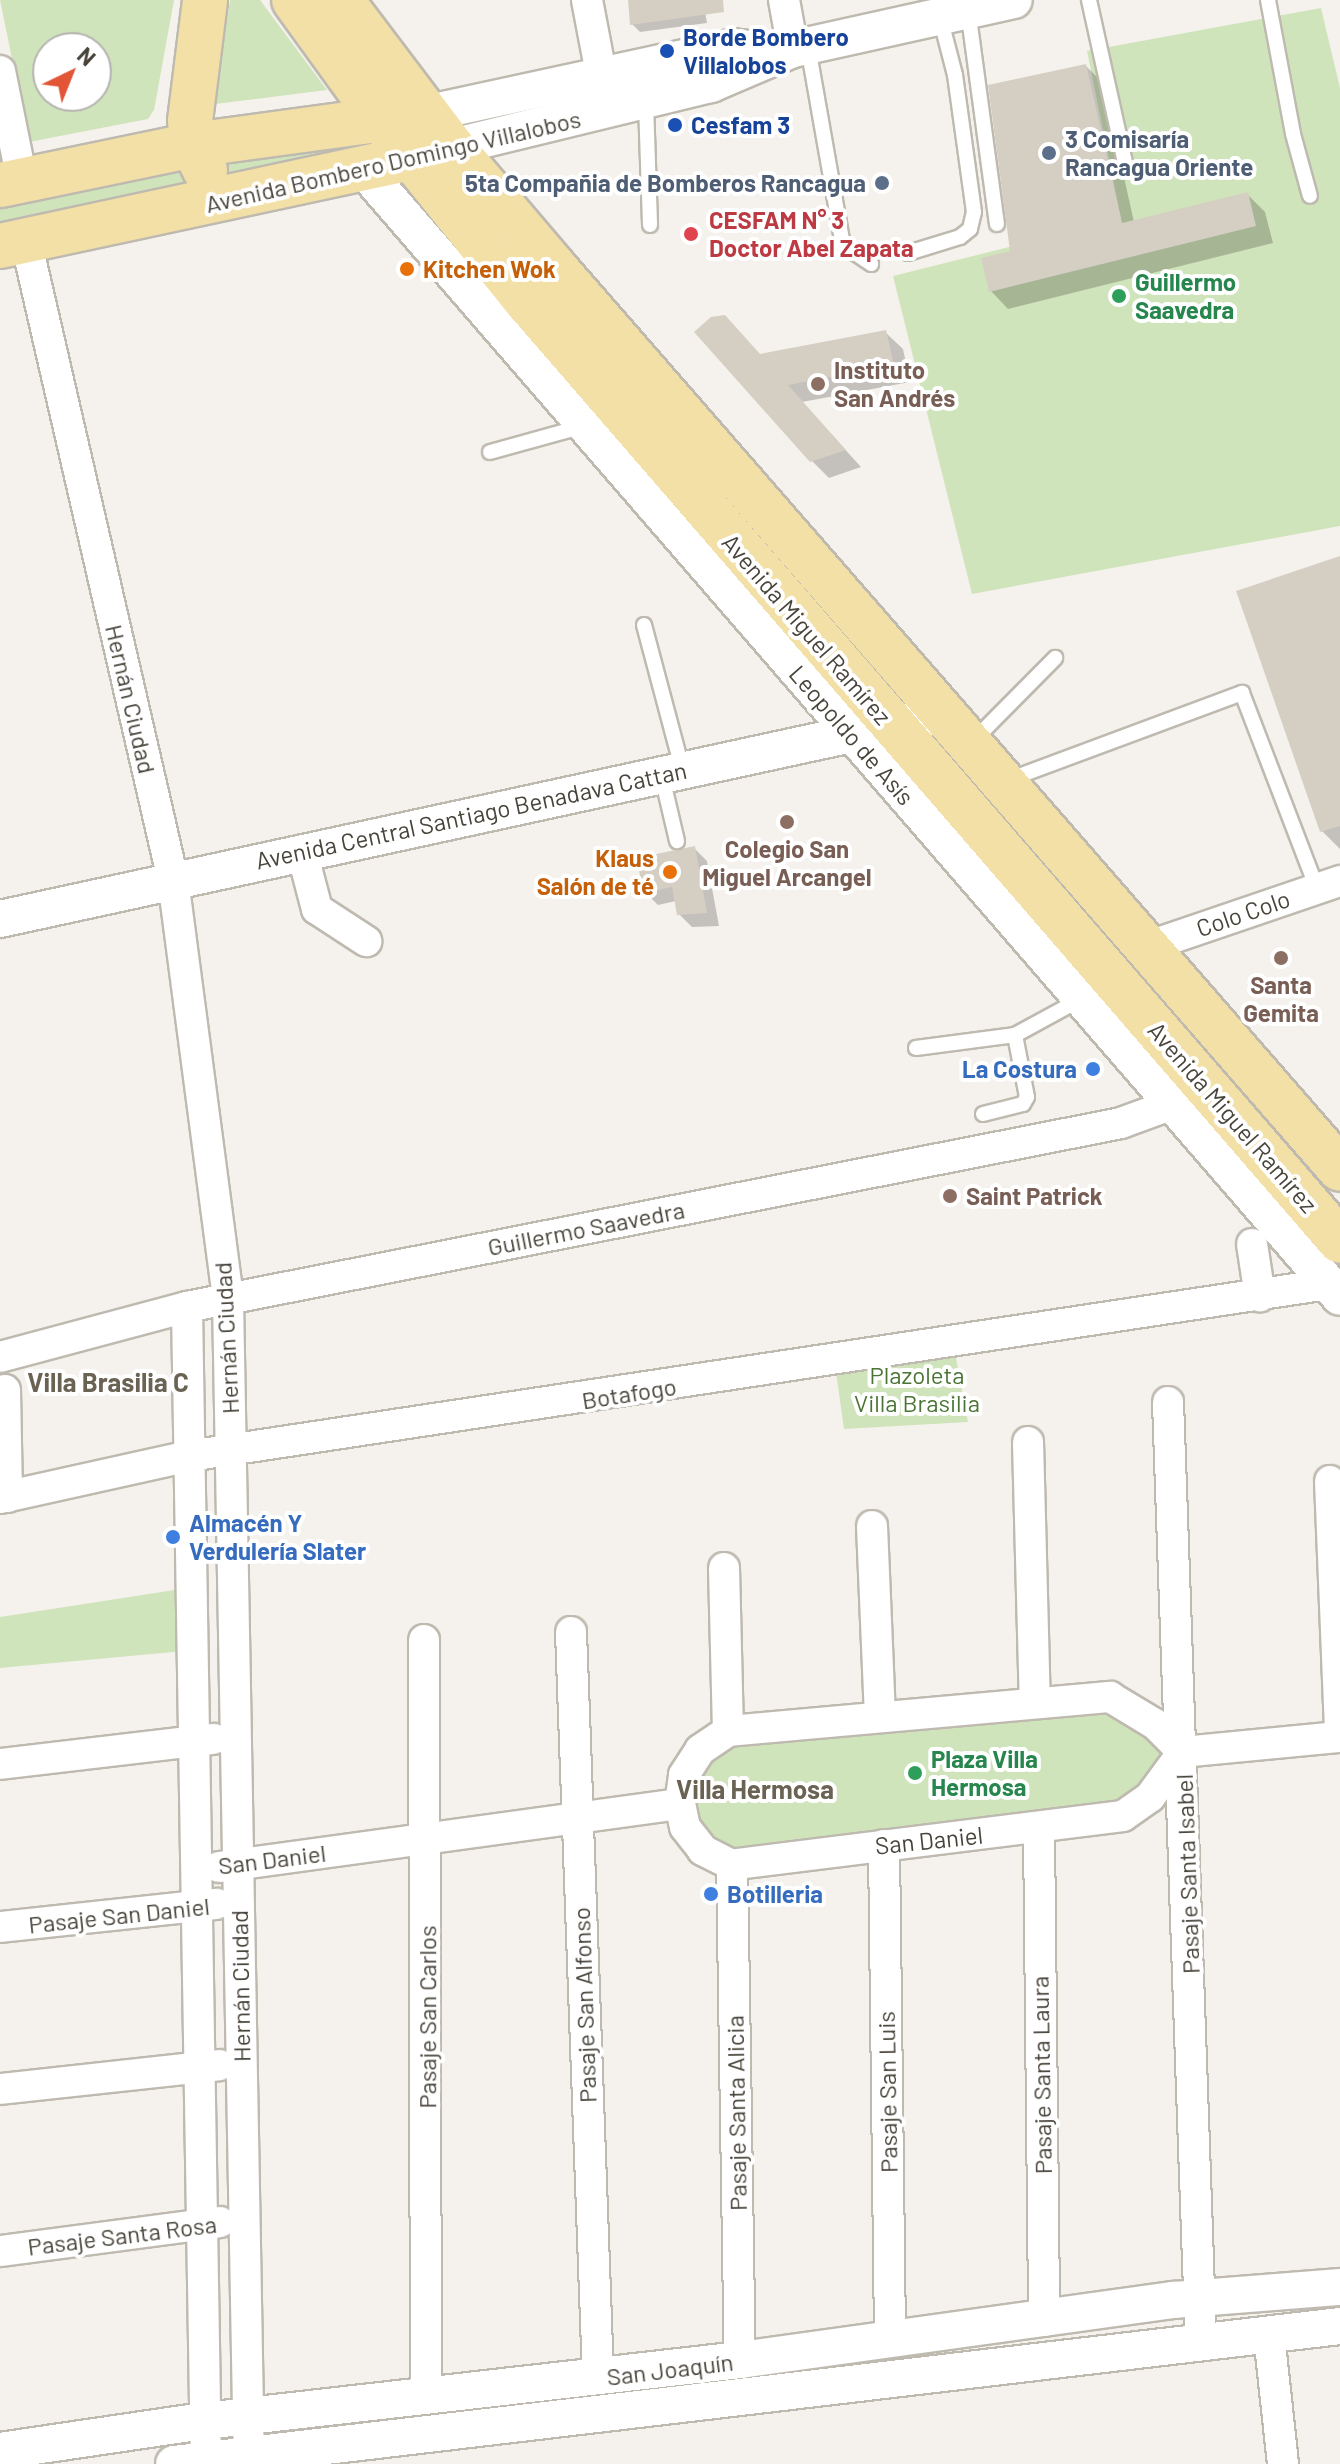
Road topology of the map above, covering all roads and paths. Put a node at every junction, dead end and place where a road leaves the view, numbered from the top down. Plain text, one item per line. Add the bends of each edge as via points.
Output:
1 (205, 0) edge
2 (294, 0) edge
3 (341, 0) edge
4 (381, 0) edge
5 (587, 0) edge
6 (784, 0) edge
7 (1089, 0) edge
8 (1268, 0) edge
9 (979, 6) edge
10 (794, 49) junction
11 (0, 71) edge
12 (602, 79) junction
13 (646, 102) junction
14 (380, 119) junction
15 (432, 140) junction
16 (193, 145) junction
17 (365, 171) junction
18 (1127, 171) dead end
19 (11, 182) edge
20 (1310, 196) dead end
21 (238, 197) junction
22 (997, 224) dead end
23 (650, 225) dead end
24 (13, 243) edge
25 (908, 253) dead end
26 (871, 264) dead end
27 (585, 426) junction
28 (490, 452) dead end
29 (644, 625) dead end
30 (1055, 658) dead end
31 (891, 727) junction
32 (956, 729) junction
33 (847, 731) junction
34 (672, 770) junction
35 (1004, 782) junction
36 (677, 841) dead end
37 (302, 852) junction
38 (1003, 855) junction
39 (173, 880) junction
40 (1328, 884) edge
41 (0, 919) edge
42 (366, 941) dead end
43 (1146, 947) junction
44 (1082, 998) junction
45 (1015, 1035) junction
46 (916, 1048) dead end
47 (1173, 1104) junction
48 (983, 1114) dead end
49 (1340, 1169) edge
50 (1340, 1241) edge
51 (1252, 1244) dead end
52 (1334, 1291) edge
53 (1260, 1296) junction
54 (228, 1299) junction
55 (187, 1307) junction
56 (0, 1357) edge
57 (5, 1390) dead end
58 (1168, 1402) dead end
59 (1028, 1442) dead end
60 (231, 1454) junction
61 (189, 1456) junction
62 (1330, 1481) dead end
63 (3, 1498) edge
64 (872, 1526) dead end
65 (724, 1568) dead end
66 (571, 1632) dead end
67 (424, 1640) dead end
68 (1035, 1703) junction
69 (880, 1717) junction
70 (728, 1731) junction
71 (1340, 1735) edge
72 (236, 1738) junction
73 (193, 1739) junction
74 (1183, 1752) junction
75 (0, 1764) edge
76 (680, 1804) junction
77 (576, 1817) junction
78 (1039, 1828) junction
79 (428, 1837) junction
80 (884, 1845) junction
81 (732, 1865) junction
82 (238, 1866) junction
83 (196, 1868) junction
84 (239, 1903) junction
85 (196, 1905) junction
86 (0, 1927) edge
87 (241, 2063) junction
88 (199, 2067) junction
89 (0, 2089) edge
90 (244, 2221) junction
91 (202, 2222) junction
92 (0, 2251) edge
93 (1340, 2287) edge
94 (1197, 2299) junction
95 (1044, 2321) junction
96 (1340, 2326) edge
97 (1269, 2335) junction
98 (890, 2339) junction
99 (1201, 2345) junction
100 (740, 2360) junction
101 (598, 2377) junction
102 (426, 2394) junction
103 (248, 2416) junction
104 (205, 2420) junction
105 (0, 2451) edge
106 (248, 2460) edge
107 (190, 2462) edge
108 (1283, 2464) edge

1 - 16 main road via 190,121
2 - 14 main road, Avenida Miguel Ramírez
3 - 15 main road, Avenida Miguel Ramírez
4 - 15 main road
5 - 12 street
6 - 10 street
7 - 18 lane
8 - 20 lane
9 - 10 street, Avenida Bombero Domingo Villalobos
9 - 22 lane
9 - 25 lane via 955,75 974,212 970,229
10 - 12 street, Avenida Bombero Domingo Villalobos via 733,47
10 - 13 street, Avenida Bombero Domingo Villalobos via 742,73
10 - 26 lane via 843,245
11 - 19 street
12 - 15 street, Avenida Bombero Domingo Villalobos
13 - 15 street, Avenida Bombero Domingo Villalobos
13 - 23 lane
14 - 15 main road, Avenida Miguel Ramírez
14 - 16 main road, Avenida Bombero Domingo Villalobos
15 - 17 main road, Avenida Bombero Domingo Villalobos
15 - 31 main road, Avenida Miguel Ramírez via 529,304
15 - 32 main road, Avenida Miguel Ramírez
16 - 19 main road, Avenida Bombero Domingo Villalobos
16 - 21 main road via 208,175
17 - 21 main road, Avenida Bombero Domingo Villalobos
17 - 27 street, Leopoldo de Asís
21 - 24 main road, Avenida Bombero Domingo Villalobos
24 - 39 street, Hernán Ciudad
27 - 28 lane
27 - 33 street, Leopoldo de Asís
29 - 34 lane
30 - 32 lane
31 - 32 street, Avenida Central Santiago Benadava Cattan
31 - 33 street, Avenida Central Santiago Benadava Cattan
31 - 38 main road, Avenida Miguel Ramírez
32 - 35 main road, Avenida Miguel Ramírez
33 - 34 street, Avenida Central Santiago Benadava Cattan
33 - 44 street, Leopoldo de Asís
34 - 36 lane
34 - 37 street, Avenida Central Santiago Benadava Cattan
35 - 40 lane via 1242,693
35 - 43 main road, Avenida Miguel Ramírez
37 - 39 street, Avenida Central Santiago Benadava Cattan
37 - 42 street via 317,909
38 - 43 main road via 1029,862 1054,878
38 - 50 main road, Avenida Miguel Ramírez
39 - 41 street, Avenida Central Santiago Benadava Cattan
39 - 54 street, Hernán Ciudad
40 - 43 street, Colo Colo
43 - 49 main road, Avenida Miguel Ramírez
44 - 45 lane
44 - 47 street, Leopoldo de Asís
45 - 46 lane
45 - 48 lane via 1027,1097 1023,1104
47 - 52 street, Leopoldo de Asís
47 - 54 street, Guillermo Saavedra via 1121,1123
51 - 53 street
52 - 53 street, Botafogo
53 - 60 street, Botafogo
54 - 55 street, Guillermo Saavedra
54 - 60 street, Hernán Ciudad
55 - 56 street, Guillermo Saavedra
55 - 61 street, Hernán Ciudad
57 - 63 street
58 - 74 street, Pasaje Santa Isabel
59 - 68 street
60 - 61 street, Botafogo
60 - 72 street, Hernán Ciudad
61 - 63 street, Botafogo
61 - 73 street, Hernán Ciudad
62 - 71 street
64 - 69 street
65 - 70 street
66 - 77 street, Pasaje San Alfonso
67 - 79 street, Pasaje San Carlos
68 - 69 street
68 - 74 street via 1110,1697 1155,1724
69 - 70 street
70 - 76 street via 700,1750 684,1775
71 - 74 street
72 - 73 street
72 - 82 street, Hernán Ciudad
73 - 75 street
73 - 83 street, Hernán Ciudad
74 - 78 street, San Daniel via 1150,1797 1123,1816
74 - 94 street, Pasaje Santa Isabel
76 - 77 street, San Daniel
76 - 81 street via 685,1827 703,1850
77 - 79 street, San Daniel
77 - 101 street, Pasaje San Alfonso
78 - 80 street, San Daniel
78 - 95 street, Pasaje Santa Laura
79 - 82 street, San Daniel
79 - 102 street, Pasaje San Carlos
80 - 81 street, San Daniel
80 - 98 street, Pasaje San Luis
81 - 100 street, Pasaje Santa Alicia
82 - 83 street, San Daniel
82 - 84 street, Hernán Ciudad
83 - 85 street, Hernán Ciudad
84 - 85 street, Pasaje San Daniel
84 - 87 street, Hernán Ciudad
85 - 86 street, Pasaje San Daniel
85 - 88 street, Hernán Ciudad
87 - 88 street
87 - 90 street, Hernán Ciudad
88 - 89 street
88 - 91 street, Hernán Ciudad
90 - 91 street, Pasaje Santa Rosa
90 - 103 street, Hernán Ciudad
91 - 92 street, Pasaje Santa Rosa
91 - 104 street, Hernán Ciudad
93 - 94 street, San Joaquín
94 - 95 street, San Joaquín
94 - 99 street, Pasaje Santa Isabel
95 - 98 street, San Joaquín
96 - 97 street, San Joaquín
97 - 99 street, San Joaquín
97 - 108 street
98 - 100 street, San Joaquín
99 - 106 street, San Joaquín
100 - 101 street, San Joaquín
101 - 102 street, San Joaquín
102 - 103 street, San Joaquín
103 - 104 street, San Joaquín
103 - 106 street, Hernán Ciudad
104 - 105 street, San Joaquín
104 - 107 street, Hernán Ciudad
106 - 107 street, San Joaquín

